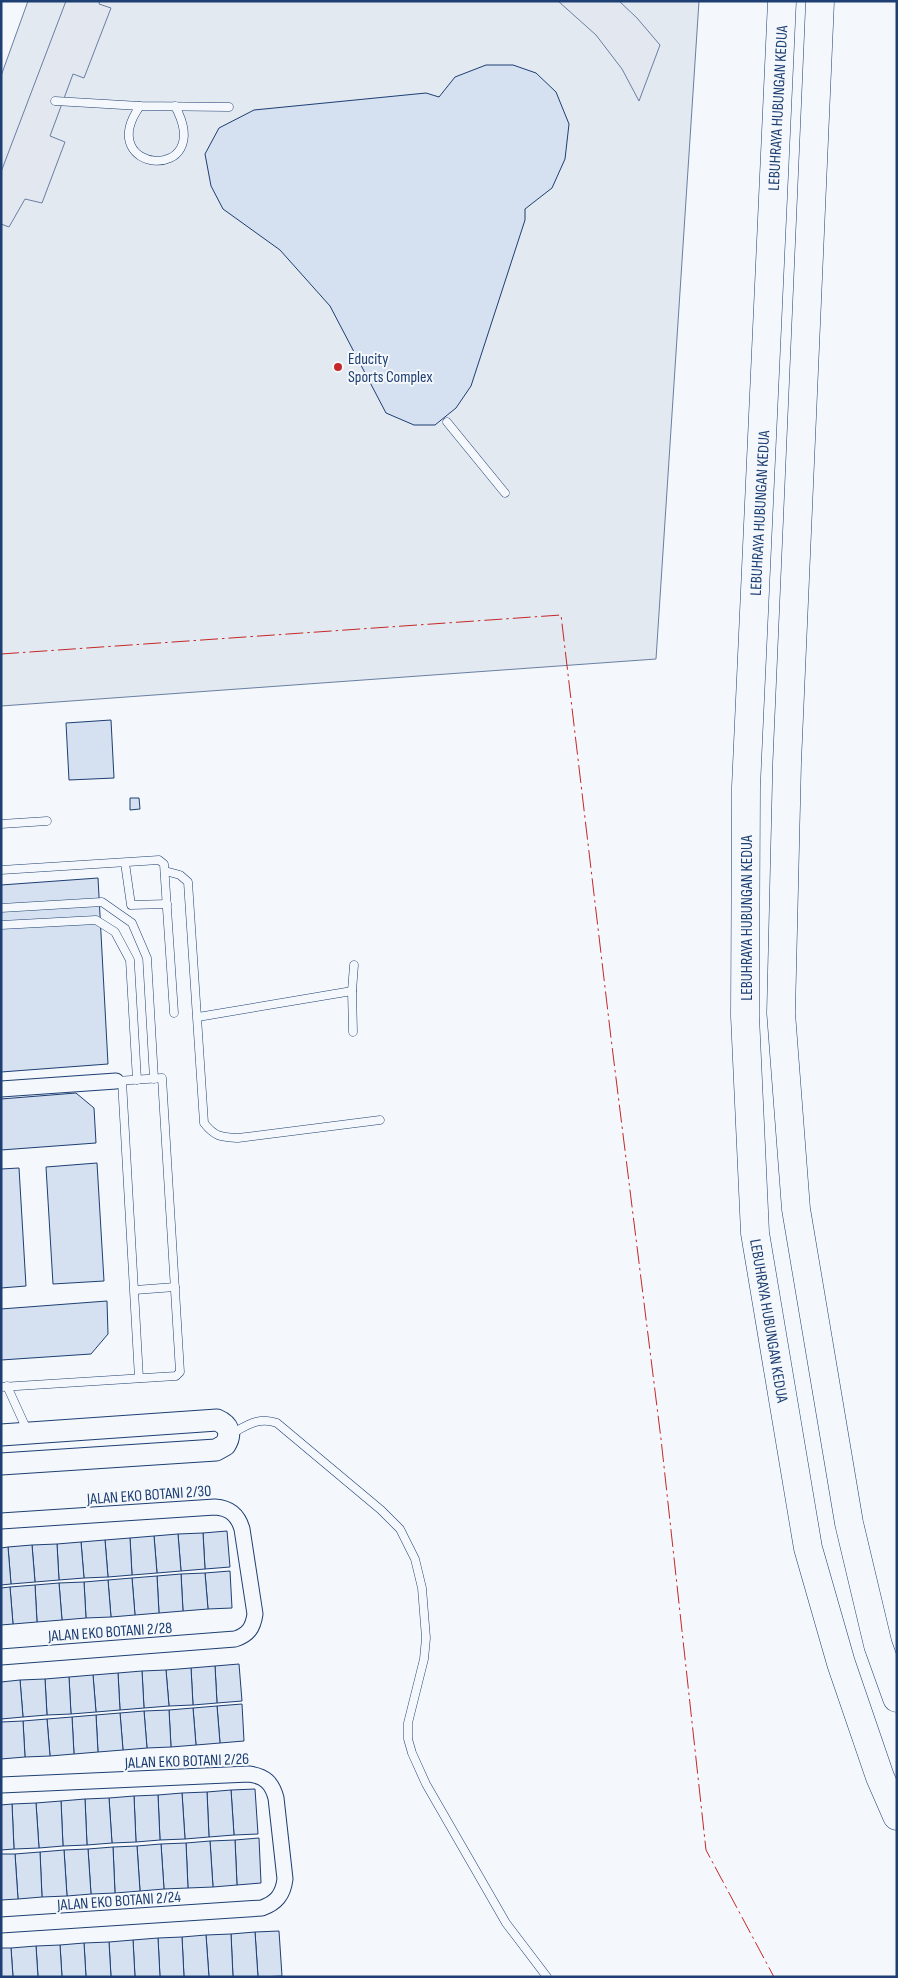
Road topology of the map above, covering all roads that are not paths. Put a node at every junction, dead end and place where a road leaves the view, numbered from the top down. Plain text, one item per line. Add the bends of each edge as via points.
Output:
1 (782, 1) edge
2 (820, 1) edge
3 (55, 102) dead end
4 (140, 106) junction
5 (175, 106) junction
6 (229, 107) dead end
7 (448, 422) dead end
8 (505, 493) dead end
9 (47, 821) dead end
10 (1, 824) edge
11 (125, 863) junction
12 (1, 870) edge
13 (165, 871) junction
14 (167, 904) junction
15 (1, 908) edge
16 (1, 926) edge
17 (354, 965) dead end
18 (352, 991) junction
19 (174, 1013) dead end
20 (198, 1017) junction
21 (353, 1032) dead end
22 (158, 1078) junction
23 (137, 1080) junction
24 (119, 1081) junction
25 (1, 1089) edge
26 (380, 1120) dead end
27 (175, 1287) junction
28 (135, 1290) junction
29 (139, 1378) junction
30 (4, 1387) edge
31 (28, 1433) junction
32 (1, 1435) edge
33 (229, 1435) junction
34 (1, 1464) edge
35 (1, 1521) edge
36 (221, 1640) joint
37 (1, 1657) edge
38 (897, 1698) edge
39 (1, 1785) edge
40 (897, 1816) edge
41 (239, 1910) joint
42 (1, 1925) edge
43 (547, 1977) edge

1 - 40 highway, LEBUHRAYA HUBUNGAN KEDUA via 746,787 746,1016 755,1233 808,1548 841,1663 880,1777
2 - 38 highway via 787,763 781,1013 796,1209 844,1494 878,1645
3 - 4 lane
4 - 5 lane
4 - 5 lane via 128,132 130,144 140,156 154,162 176,154 183,140 184,126
5 - 6 lane
7 - 8 lane
9 - 10 lane
11 - 12 lane
11 - 13 lane via 159,860
11 - 14 lane via 132,905
13 - 14 lane
13 - 20 lane via 180,875 188,882
14 - 19 lane
15 - 22 lane via 102,902 132,923 148,958
16 - 23 lane via 96,920 115,932 130,960
17 - 18 lane
18 - 20 lane
18 - 21 lane
20 - 26 lane via 204,1123 212,1133 238,1138
22 - 23 lane
22 - 27 lane
23 - 24 lane
24 - 25 street
24 - 28 lane
27 - 28 lane
27 - 29 lane via 180,1369 176,1376
28 - 29 lane
29 - 30 lane
30 - 31 lane
31 - 32 street
31 - 33 street via 217,1420 227,1426
33 - 34 street via 225,1445 216,1450
33 - 43 lane via 255,1421 277,1423 400,1529 415,1559 422,1588 426,1638 408,1723 412,1753 426,1784 506,1923
35 - 36 street, JALAN EKO BOTANI 2/30 via 225,1508 240,1520 255,1614 254,1623 243,1636
36 - 37 street, JALAN EKO BOTANI 2/28
39 - 41 street, JALAN EKO BOTANI 2/26 via 259,1775 274,1788 284,1889 271,1904
41 - 42 street, JALAN EKO BOTANI 2/24

